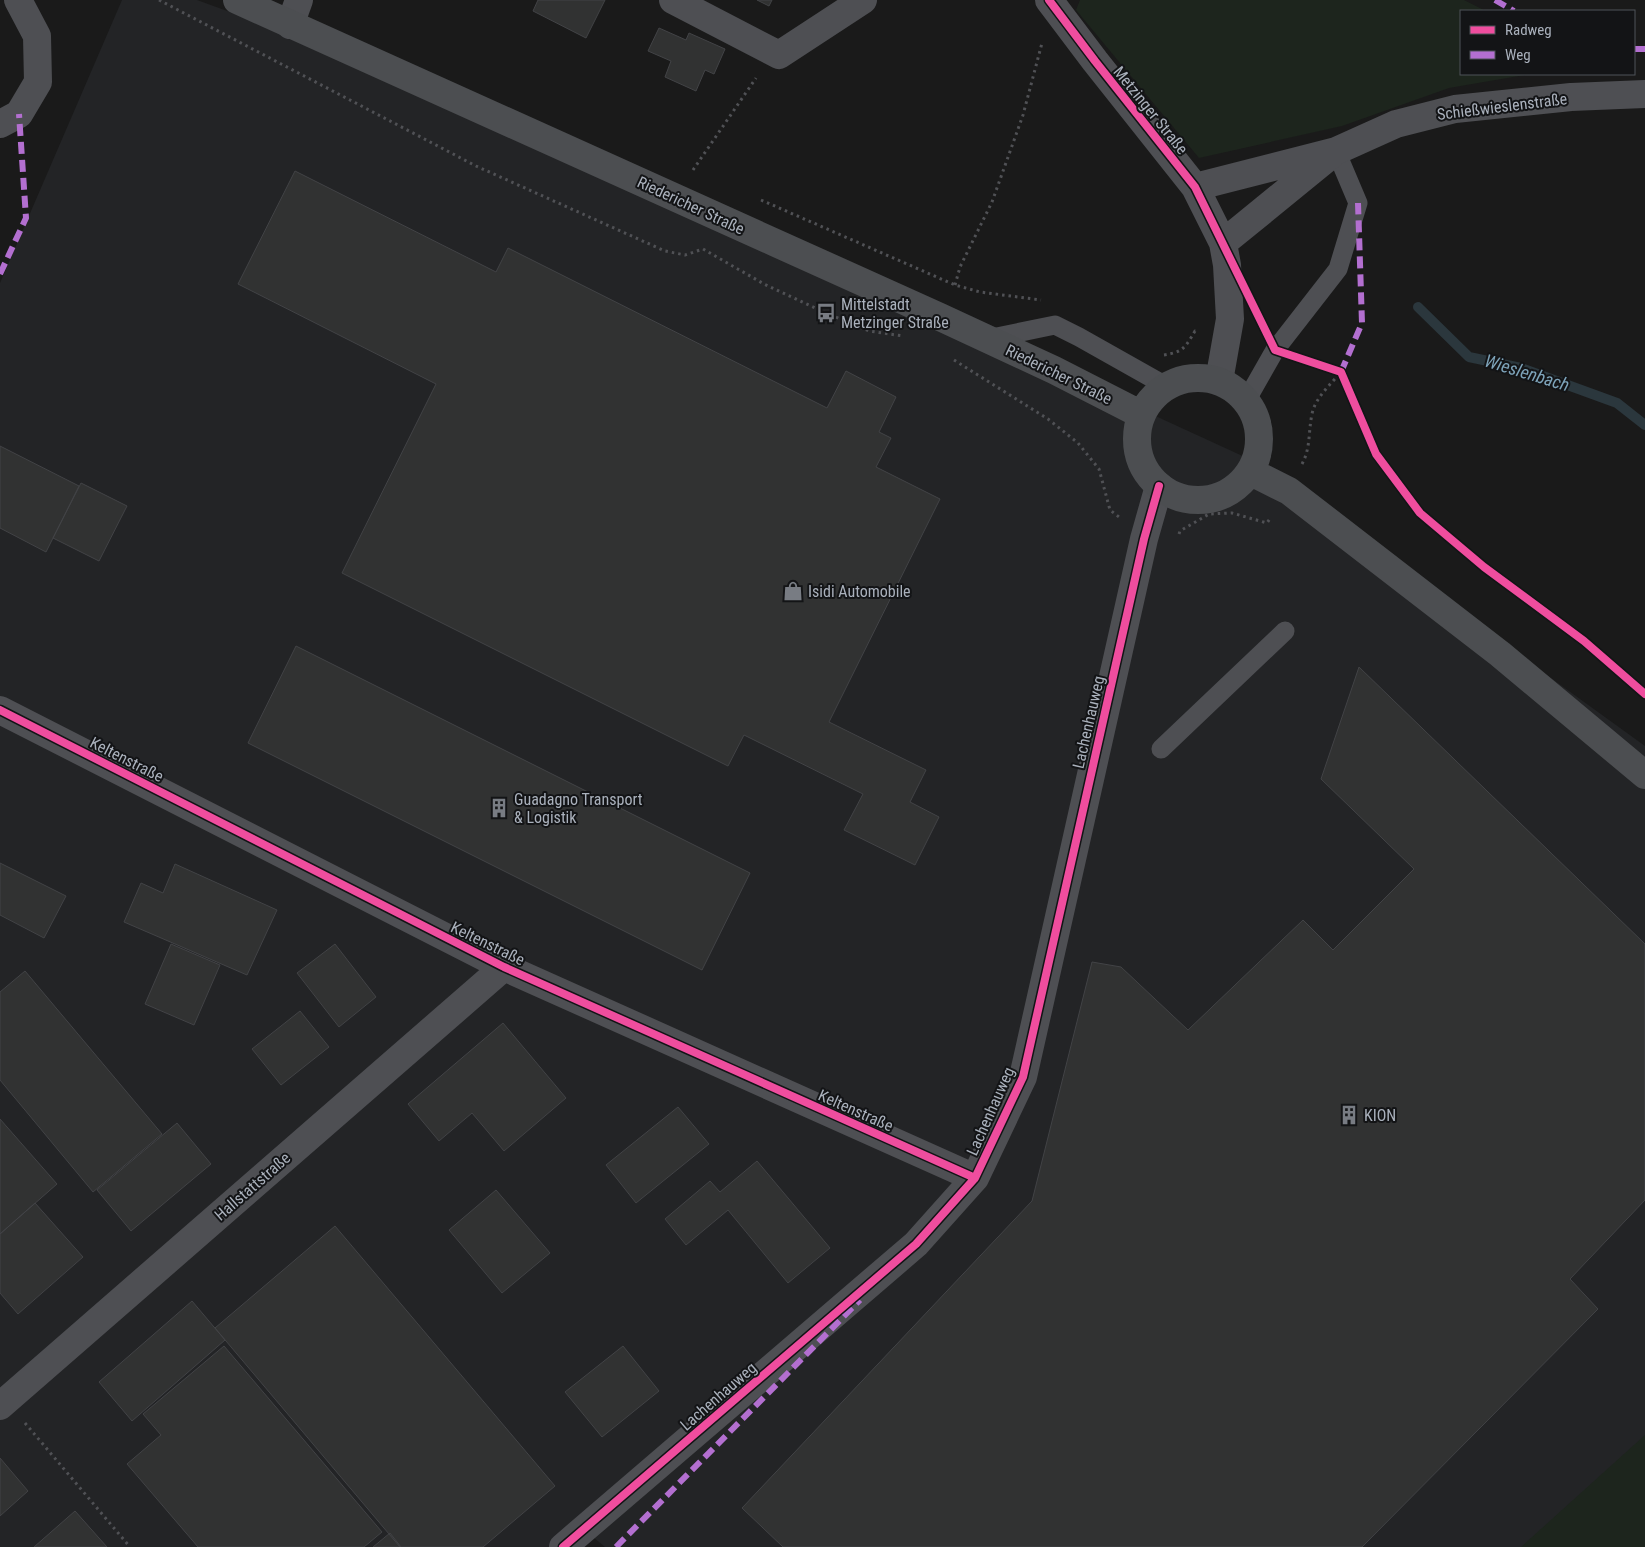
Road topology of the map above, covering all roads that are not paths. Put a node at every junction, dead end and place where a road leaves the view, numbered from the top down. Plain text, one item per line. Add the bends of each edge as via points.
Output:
1 (18, 0) edge
2 (237, 0) edge
3 (299, 0) edge
4 (673, 0) edge
5 (862, 0) edge
6 (1050, 2) edge
7 (290, 25) junction
8 (1645, 94) edge
9 (0, 124) edge
10 (1336, 151) junction
11 (1195, 187) junction
12 (1223, 243) junction
13 (988, 339) junction
14 (1219, 381) junction
15 (1166, 386) junction
16 (1246, 401) junction
17 (1142, 415) junction
18 (1251, 472) junction
19 (1159, 486) junction
20 (1285, 631) dead end
21 (0, 710) edge
22 (1161, 750) dead end
23 (1645, 775) edge
24 (504, 967) junction
25 (975, 1178) junction
26 (2, 1400) edge
27 (563, 1547) edge

1 - 9 street via 38,36 38,82 19,114
2 - 7 main road, Riedericher Straße
3 - 7 street
4 - 5 street via 779,55
6 - 11 street, Metzinger Straße
7 - 13 main road, Riedericher Straße
8 - 10 street, Schießwieslenstraße via 1571,97 1455,109 1396,124
10 - 11 street, Schießwieslenstraße
10 - 12 street, Schießwieslenstraße
10 - 16 lane via 1358,203 1338,269 1275,350
11 - 12 street, Metzinger Straße
12 - 14 street, Metzinger Straße via 1230,319
13 - 15 lane via 1055,325
13 - 17 main road, Riedericher Straße
14 - 15 main road via 1200,378
14 - 16 main road
15 - 17 main road via 1154,396
16 - 18 main road via 1258,422 1259,450
17 - 19 main road via 1137,437 1142,464
18 - 19 main road via 1238,487 1217,498 1198,501 1176,497
18 - 23 main road via 1297,497 1500,654
19 - 25 street, Lachenhauweg via 1144,539 1023,1077
20 - 22 lane
21 - 24 street, Keltenstraße
24 - 25 street, Keltenstraße
24 - 26 street, Hallstattstraße
25 - 27 street, Lachenhauweg via 916,1244

